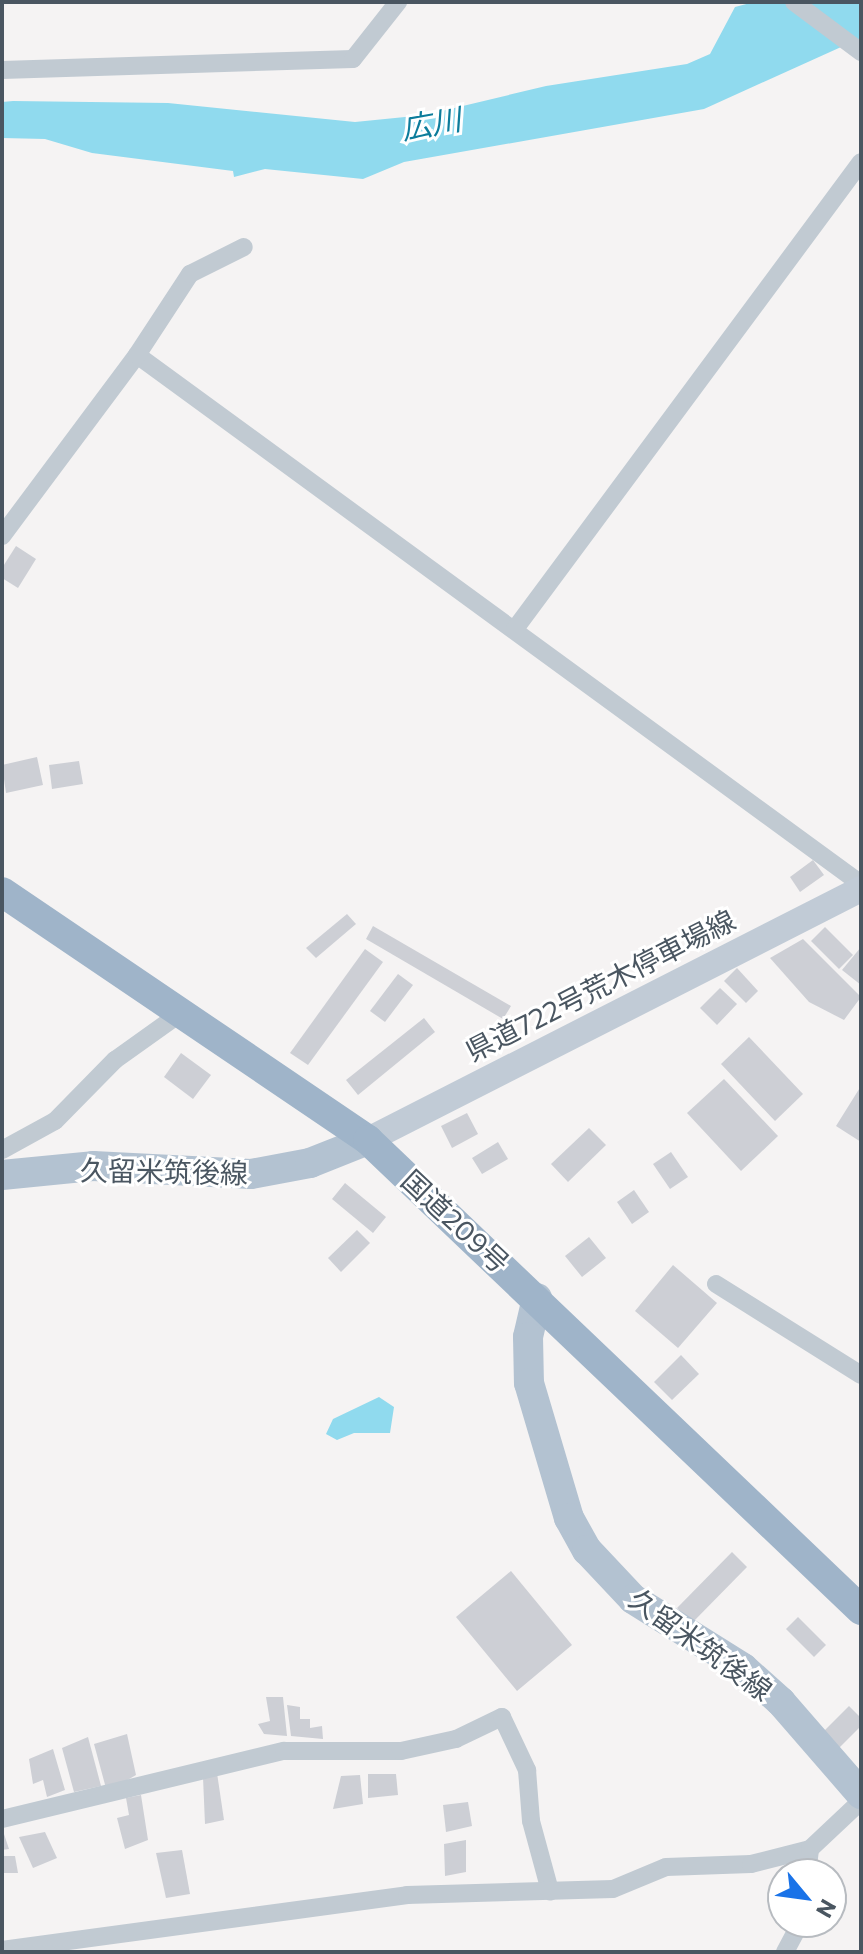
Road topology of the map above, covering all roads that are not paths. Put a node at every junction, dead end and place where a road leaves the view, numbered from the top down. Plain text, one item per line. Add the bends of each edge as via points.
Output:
1 (398, 2) edge
2 (794, 2) edge
3 (861, 52) edge
4 (2, 70) edge
5 (861, 162) edge
6 (244, 247) dead end
7 (137, 355) junction
8 (2, 536) edge
9 (515, 629) junction
10 (861, 886) edge
11 (2, 892) edge
12 (181, 1013) junction
13 (368, 1140) junction
14 (2, 1150) edge
15 (2, 1175) edge
16 (716, 1284) dead end
17 (537, 1298) junction
18 (861, 1375) edge
19 (861, 1610) edge
20 (861, 1794) edge
21 (861, 1801) edge
22 (2, 1819) edge
23 (810, 1849) junction
24 (809, 1858) edge
25 (550, 1891) junction
26 (2, 1950) edge

1 - 4 street via 353,59
2 - 3 street
5 - 9 street
6 - 7 street via 190,274
7 - 8 street
7 - 9 street
9 - 10 street
10 - 13 main road, 県道722号荒木停車場線
11 - 12 highway, 国道209号
12 - 13 highway, 国道209号
12 - 14 street via 115,1060 55,1121
13 - 15 main road, 久留米筑後線 via 310,1163 251,1174 93,1166
13 - 17 highway, 国道209号
16 - 18 street
17 - 19 highway, 国道209号
17 - 20 main road, 久留米筑後線 via 528,1337 529,1383 569,1518 587,1550 633,1599 743,1668 772,1693
21 - 23 street
22 - 25 street via 270,1753 401,1751 456,1739 502,1717 527,1770 531,1821
23 - 24 street
23 - 25 street via 751,1864 666,1867 613,1889
25 - 26 street via 407,1895

